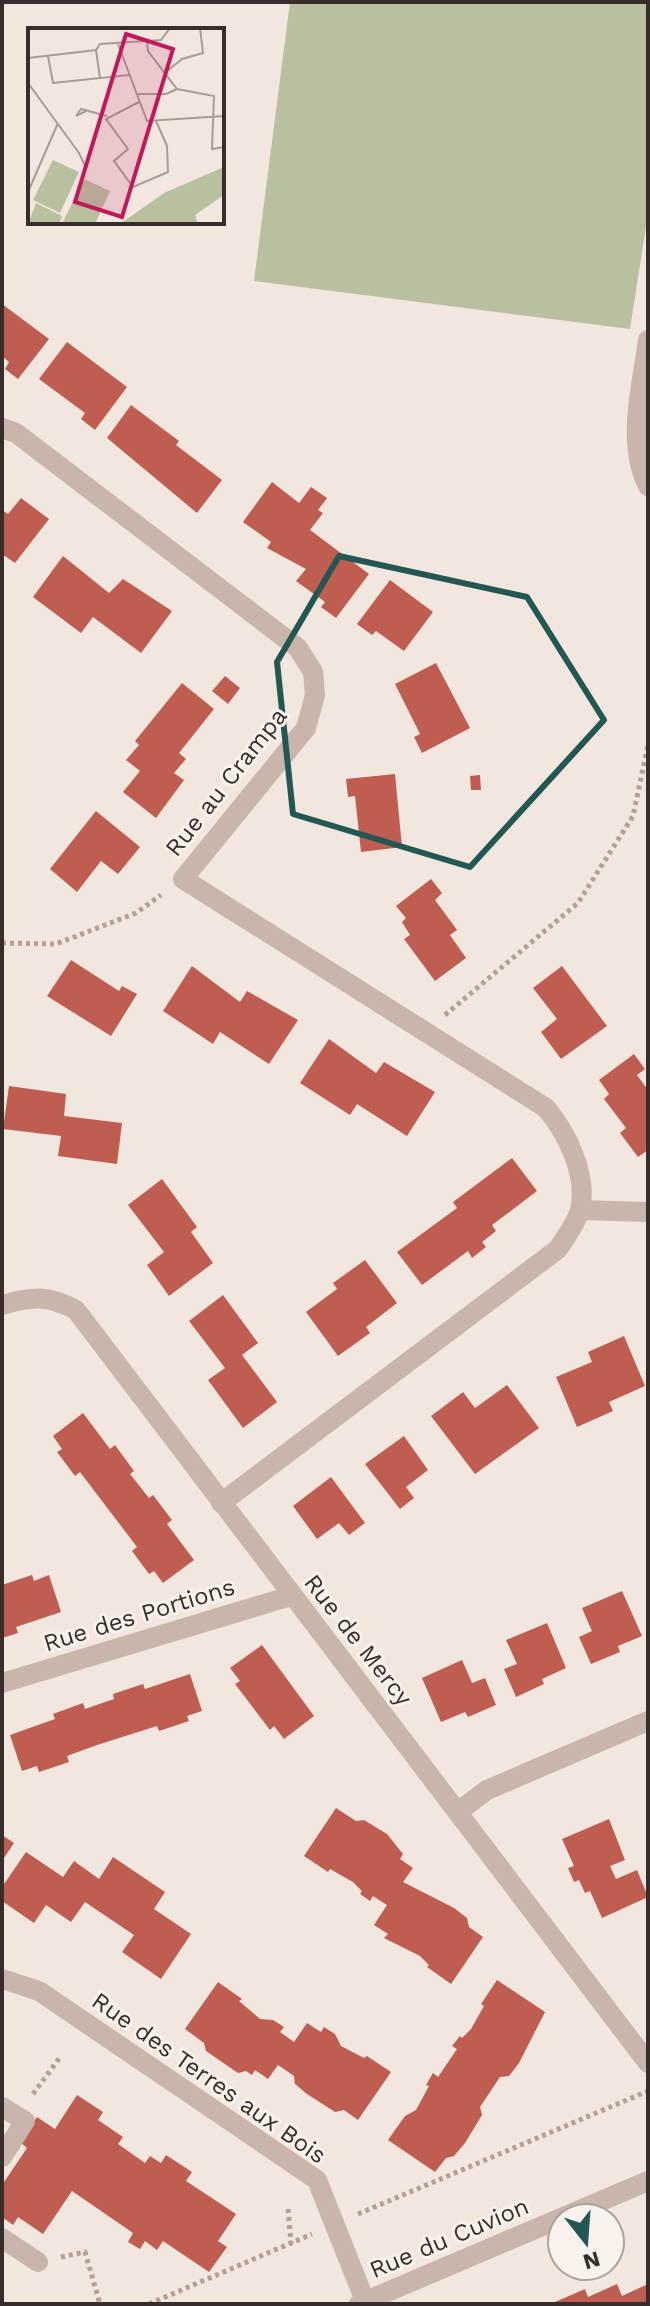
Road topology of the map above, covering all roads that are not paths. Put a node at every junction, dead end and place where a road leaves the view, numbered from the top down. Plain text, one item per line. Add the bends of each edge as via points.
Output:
1 (648, 340) edge
2 (2, 428) edge
3 (648, 486) edge
4 (580, 1210) junction
5 (648, 1212) edge
6 (2, 1305) edge
7 (221, 1503) junction
8 (291, 1596) junction
9 (2, 1683) edge
10 (648, 1721) edge
11 (459, 1811) junction
12 (3, 1983) edge
13 (648, 2063) edge
14 (10, 2112) edge
15 (2, 2157) edge
16 (648, 2181) edge
17 (2, 2238) edge
18 (38, 2262) road end
19 (362, 2303) edge

1 - 3 street via 637,429 638,467
2 - 4 street, Rue au Crampa via 16,433 298,648 313,672 315,695 306,728 183,879 546,1108 566,1132 578,1169
4 - 5 street
4 - 7 street via 558,1249
6 - 7 street, Rue de Mercy via 32,1296 58,1300 76,1310
7 - 8 street, Rue de Mercy
8 - 9 street, Rue des Portions
8 - 11 street, Rue de Mercy
10 - 11 street via 487,1790
11 - 13 street, Rue de Mercy
12 - 19 street, Rue des Terres aux Bois via 39,1991 317,2180
14 - 15 street via 25,2121
16 - 19 street, Rue du Cuvion
17 - 18 street

